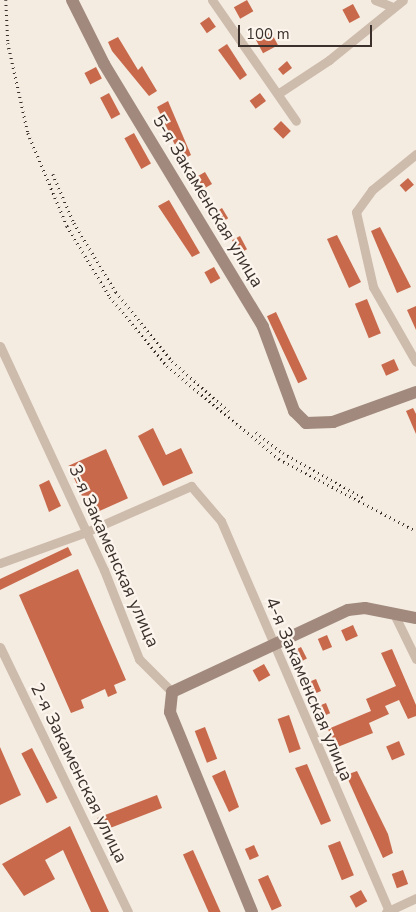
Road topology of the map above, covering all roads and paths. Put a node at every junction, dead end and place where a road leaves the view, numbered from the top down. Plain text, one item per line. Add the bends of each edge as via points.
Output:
1 (72, 0) edge
2 (212, 0) edge
3 (375, 0) edge
4 (403, 0) edge
5 (391, 6) junction
6 (279, 94) junction
7 (296, 121) dead end
8 (416, 154) edge
9 (0, 346) edge
10 (416, 362) edge
11 (416, 392) edge
12 (86, 532) junction
13 (0, 563) edge
14 (394, 614) junction
15 (416, 618) edge
16 (274, 642) junction
17 (0, 647) edge
18 (416, 660) edge
19 (172, 692) junction
20 (416, 898) edge
21 (387, 911) edge
22 (128, 912) edge
23 (252, 912) edge

1 - 11 street, 5-я Закаменская улица via 104,64 263,327 289,400 306,423 333,422
2 - 6 street
3 - 5 street
4 - 5 street
5 - 6 street via 329,60
6 - 7 street
8 - 10 street via 372,190 356,212 373,287
9 - 12 street, 3-я Закаменская улица
12 - 13 street
12 - 16 street, 4-я Закаменская улица via 190,486 221,521
12 - 19 street, 3-я Закаменская улица via 139,659
14 - 15 street
14 - 16 street via 348,610
14 - 18 street
16 - 19 street
16 - 21 street, 4-я Закаменская улица
17 - 22 street, 2-я Закаменская улица
19 - 23 street via 170,712
20 - 21 street

